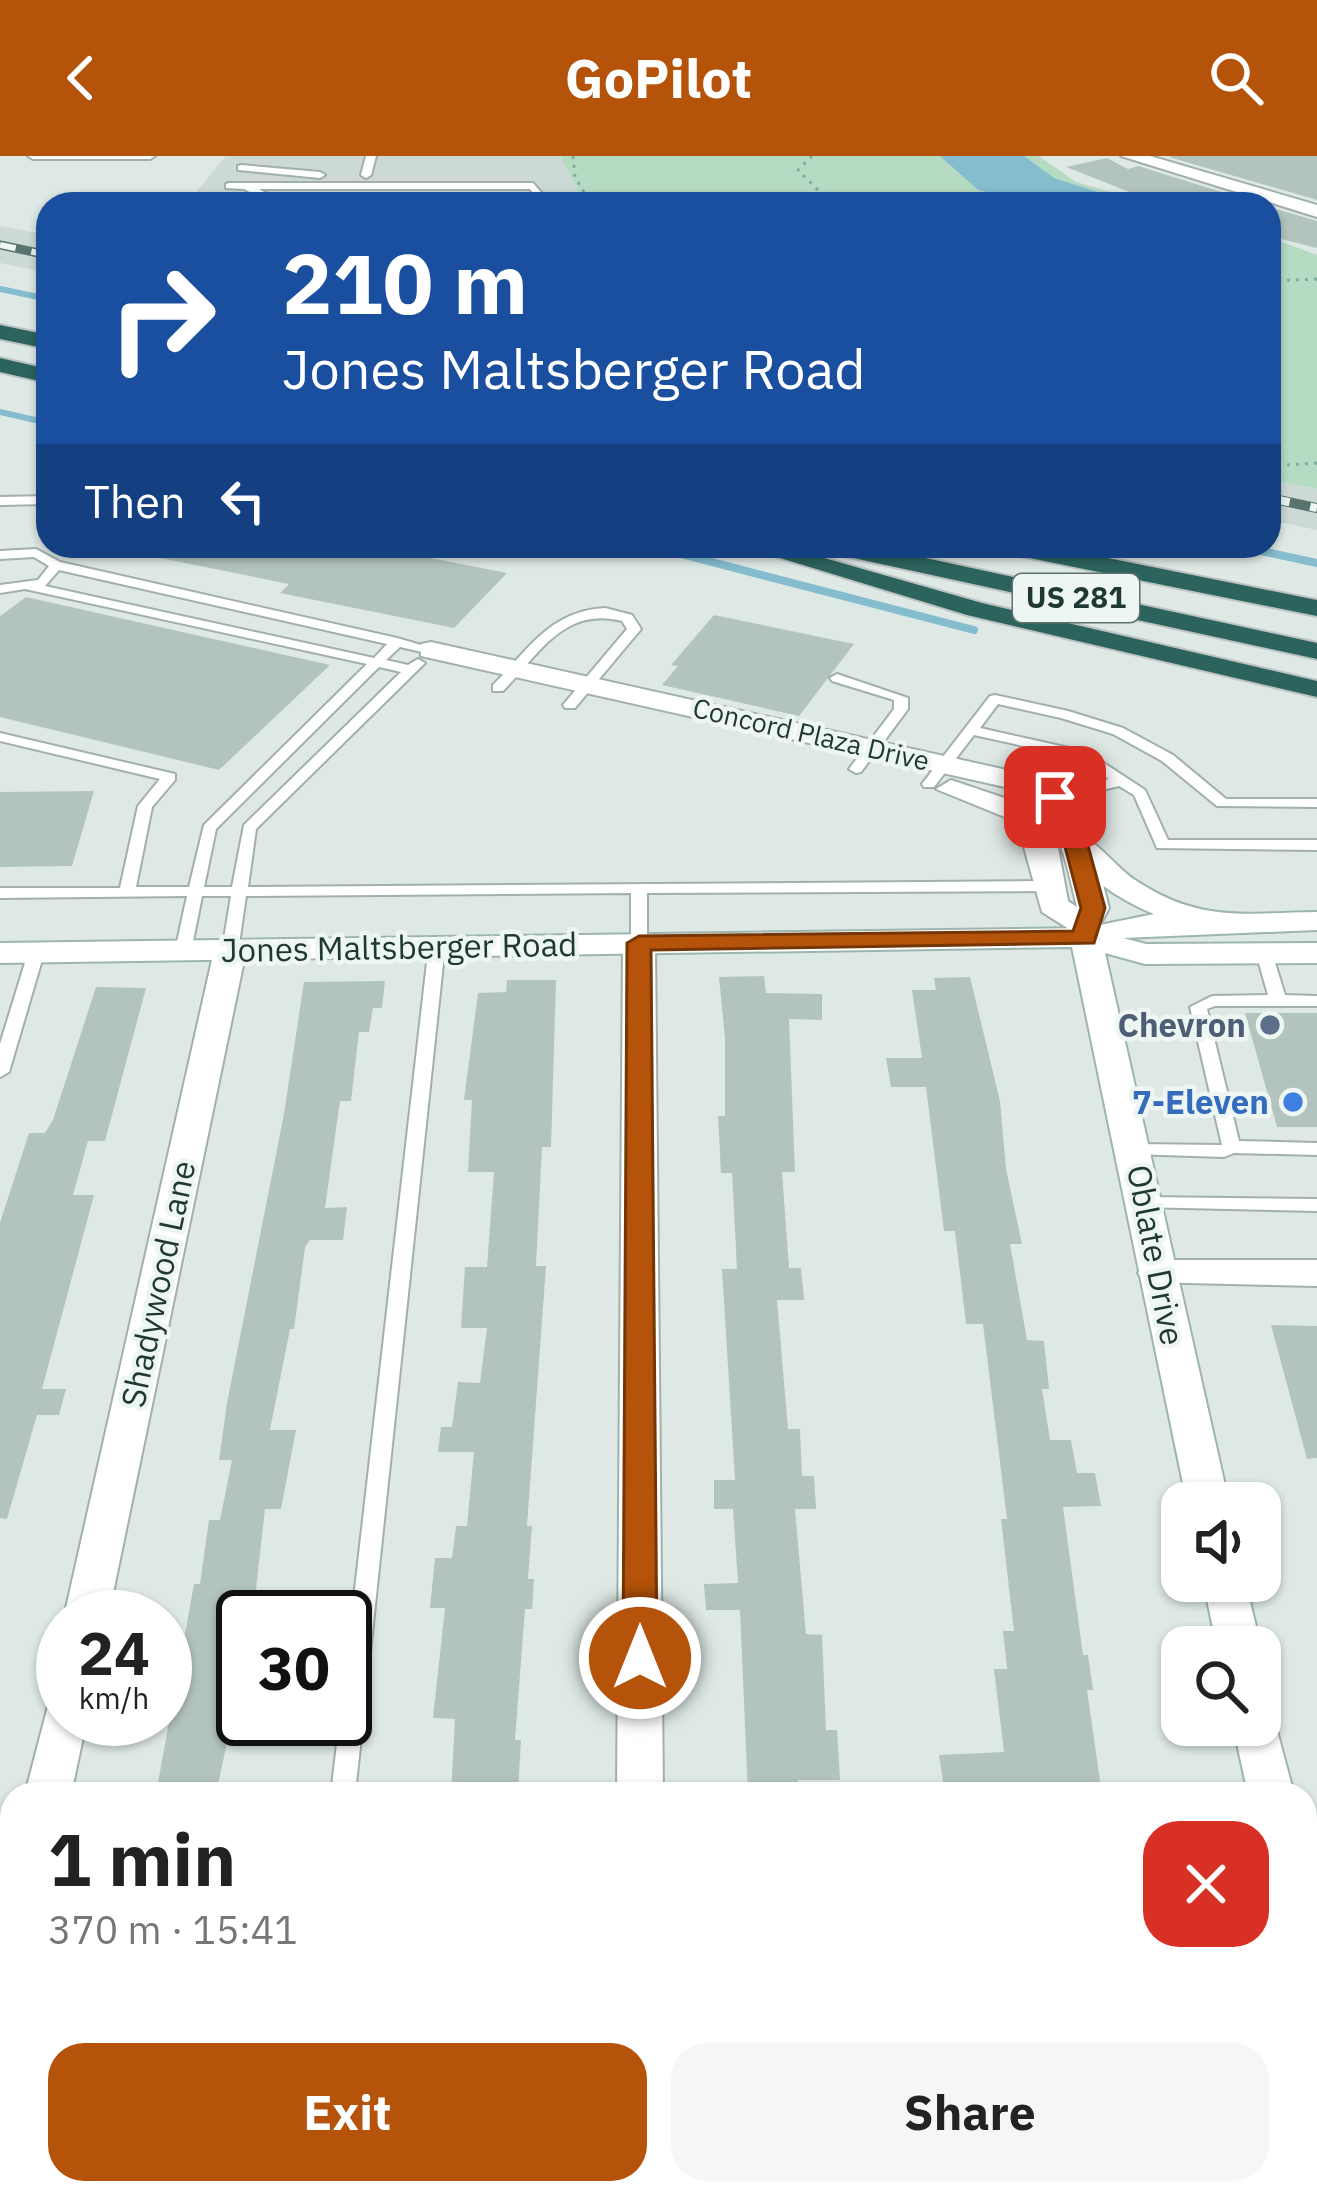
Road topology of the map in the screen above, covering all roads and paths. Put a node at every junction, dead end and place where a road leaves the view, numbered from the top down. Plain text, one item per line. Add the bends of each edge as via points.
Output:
1 (33, 156) edge
2 (150, 156) edge
3 (248, 156) edge
4 (315, 156) edge
5 (371, 156) edge
6 (573, 156) edge
7 (812, 156) edge
8 (1130, 156) edge
9 (241, 168) junction
10 (310, 175) junction
11 (367, 176) junction
12 (533, 186) junction
13 (229, 187) junction
14 (246, 187) junction
15 (226, 192) edge
16 (256, 192) edge
17 (537, 192) edge
18 (584, 192) edge
19 (820, 192) edge
20 (1252, 192) edge
21 (1281, 200) edge
22 (1317, 211) edge
23 (1317, 279) edge
24 (1281, 280) edge
25 (0, 332) edge
26 (36, 340) edge
27 (0, 365) edge
28 (36, 373) edge
29 (1317, 463) edge
30 (1281, 465) edge
31 (36, 500) edge
32 (0, 501) edge
33 (36, 553) edge
34 (0, 555) edge
35 (44, 558) edge
36 (796, 558) edge
37 (890, 558) edge
38 (1069, 558) edge
39 (56, 566) junction
40 (30, 587) junction
41 (0, 589) edge
42 (1317, 608) edge
43 (397, 642) junction
44 (1317, 651) edge
45 (421, 660) junction
46 (378, 662) junction
47 (508, 679) junction
48 (837, 679) dead end
49 (1317, 689) edge
50 (579, 695) junction
51 (970, 730) junction
52 (0, 736) edge
53 (864, 759) junction
54 (275, 761) junction
55 (308, 770) junction
56 (936, 774) junction
57 (1120, 781) junction
58 (1055, 797) junction
59 (1317, 803) edge
60 (1075, 844) junction
61 (1317, 845) edge
62 (1050, 886) junction
63 (639, 889) junction
64 (196, 891) junction
65 (237, 891) junction
66 (127, 892) junction
67 (0, 893) edge
68 (1317, 921) edge
69 (1234, 922) junction
70 (1085, 932) junction
71 (639, 943) junction
72 (437, 945) junction
73 (182, 951) junction
74 (230, 951) junction
75 (0, 953) edge
76 (36, 953) junction
77 (1264, 953) junction
78 (1317, 953) edge
79 (1278, 1000) junction
80 (1317, 1001) edge
81 (0, 1072) edge
82 (1231, 1147) junction
83 (1317, 1149) edge
84 (1135, 1150) junction
85 (1144, 1203) junction
86 (1317, 1205) edge
87 (1157, 1273) junction
88 (1317, 1273) edge
89 (1203, 1482) edge
90 (92, 1590) edge
91 (58, 1746) edge
92 (1261, 1746) edge
93 (51, 1782) edge
94 (344, 1782) edge
95 (640, 1782) edge
96 (1268, 1782) edge

1 - 2 lane
3 - 9 lane
4 - 10 lane
5 - 11 lane
6 - 18 path
7 - 19 path via 798,170
8 - 20 street
9 - 10 lane
9 - 13 lane
10 - 11 lane
11 - 12 lane via 536,176
12 - 14 lane
12 - 17 lane
13 - 14 lane
13 - 15 lane
14 - 16 lane
21 - 22 street
23 - 24 path
25 - 26 highway
27 - 28 highway
29 - 30 path
31 - 32 lane
33 - 34 lane
35 - 39 lane
36 - 49 highway
37 - 44 highway, US 281
38 - 42 highway, US 281
39 - 40 lane
39 - 43 lane
40 - 41 lane
40 - 46 lane
43 - 45 lane
43 - 46 lane
45 - 46 lane
45 - 47 street, Concord Plaza Drive
45 - 55 lane
46 - 54 lane
47 - 50 street, Concord Plaza Drive
47 - 50 lane via 566,615 591,610 627,618 634,629
48 - 53 lane via 901,698 902,709
50 - 53 street, Concord Plaza Drive
51 - 56 lane
51 - 57 lane via 1082,755
51 - 59 lane via 995,699 1125,732 1170,754 1222,802
52 - 66 lane via 170,778 145,806
53 - 56 street, Concord Plaza Drive
54 - 55 lane
54 - 64 lane via 209,827
55 - 65 lane via 249,828
56 - 58 street, Concord Plaza Drive via 1024,782
56 - 62 street, Concord Plaza Drive via 1029,816
57 - 58 lane
57 - 61 lane via 1140,793 1162,845
58 - 60 street
60 - 69 street via 1139,899
60 - 70 street via 1093,908
62 - 63 lane
62 - 70 street, Concord Plaza Drive via 1053,905
63 - 65 lane
63 - 71 lane
64 - 65 lane
64 - 66 lane
64 - 73 lane
65 - 74 lane
66 - 67 lane
68 - 69 street, Jones Maltsberger Road
69 - 70 street, Jones Maltsberger Road
70 - 71 street, Jones Maltsberger Road
70 - 77 street, Jones Maltsberger Road via 1145,954
70 - 84 street, Oblate Drive
71 - 72 street, Jones Maltsberger Road
71 - 95 street
72 - 74 street, Jones Maltsberger Road
72 - 94 lane
73 - 74 street, Jones Maltsberger Road
73 - 76 street, Jones Maltsberger Road
74 - 90 street, Shadywood Lane
75 - 76 street, Jones Maltsberger Road
76 - 81 lane
77 - 78 street, Jones Maltsberger Road
77 - 79 lane
79 - 80 lane
79 - 82 lane via 1198,1007
82 - 83 lane
82 - 84 lane
84 - 85 street, Oblate Drive
85 - 86 lane
85 - 87 street, Oblate Drive
87 - 88 street
87 - 89 street, Oblate Drive
91 - 93 street
92 - 96 street

